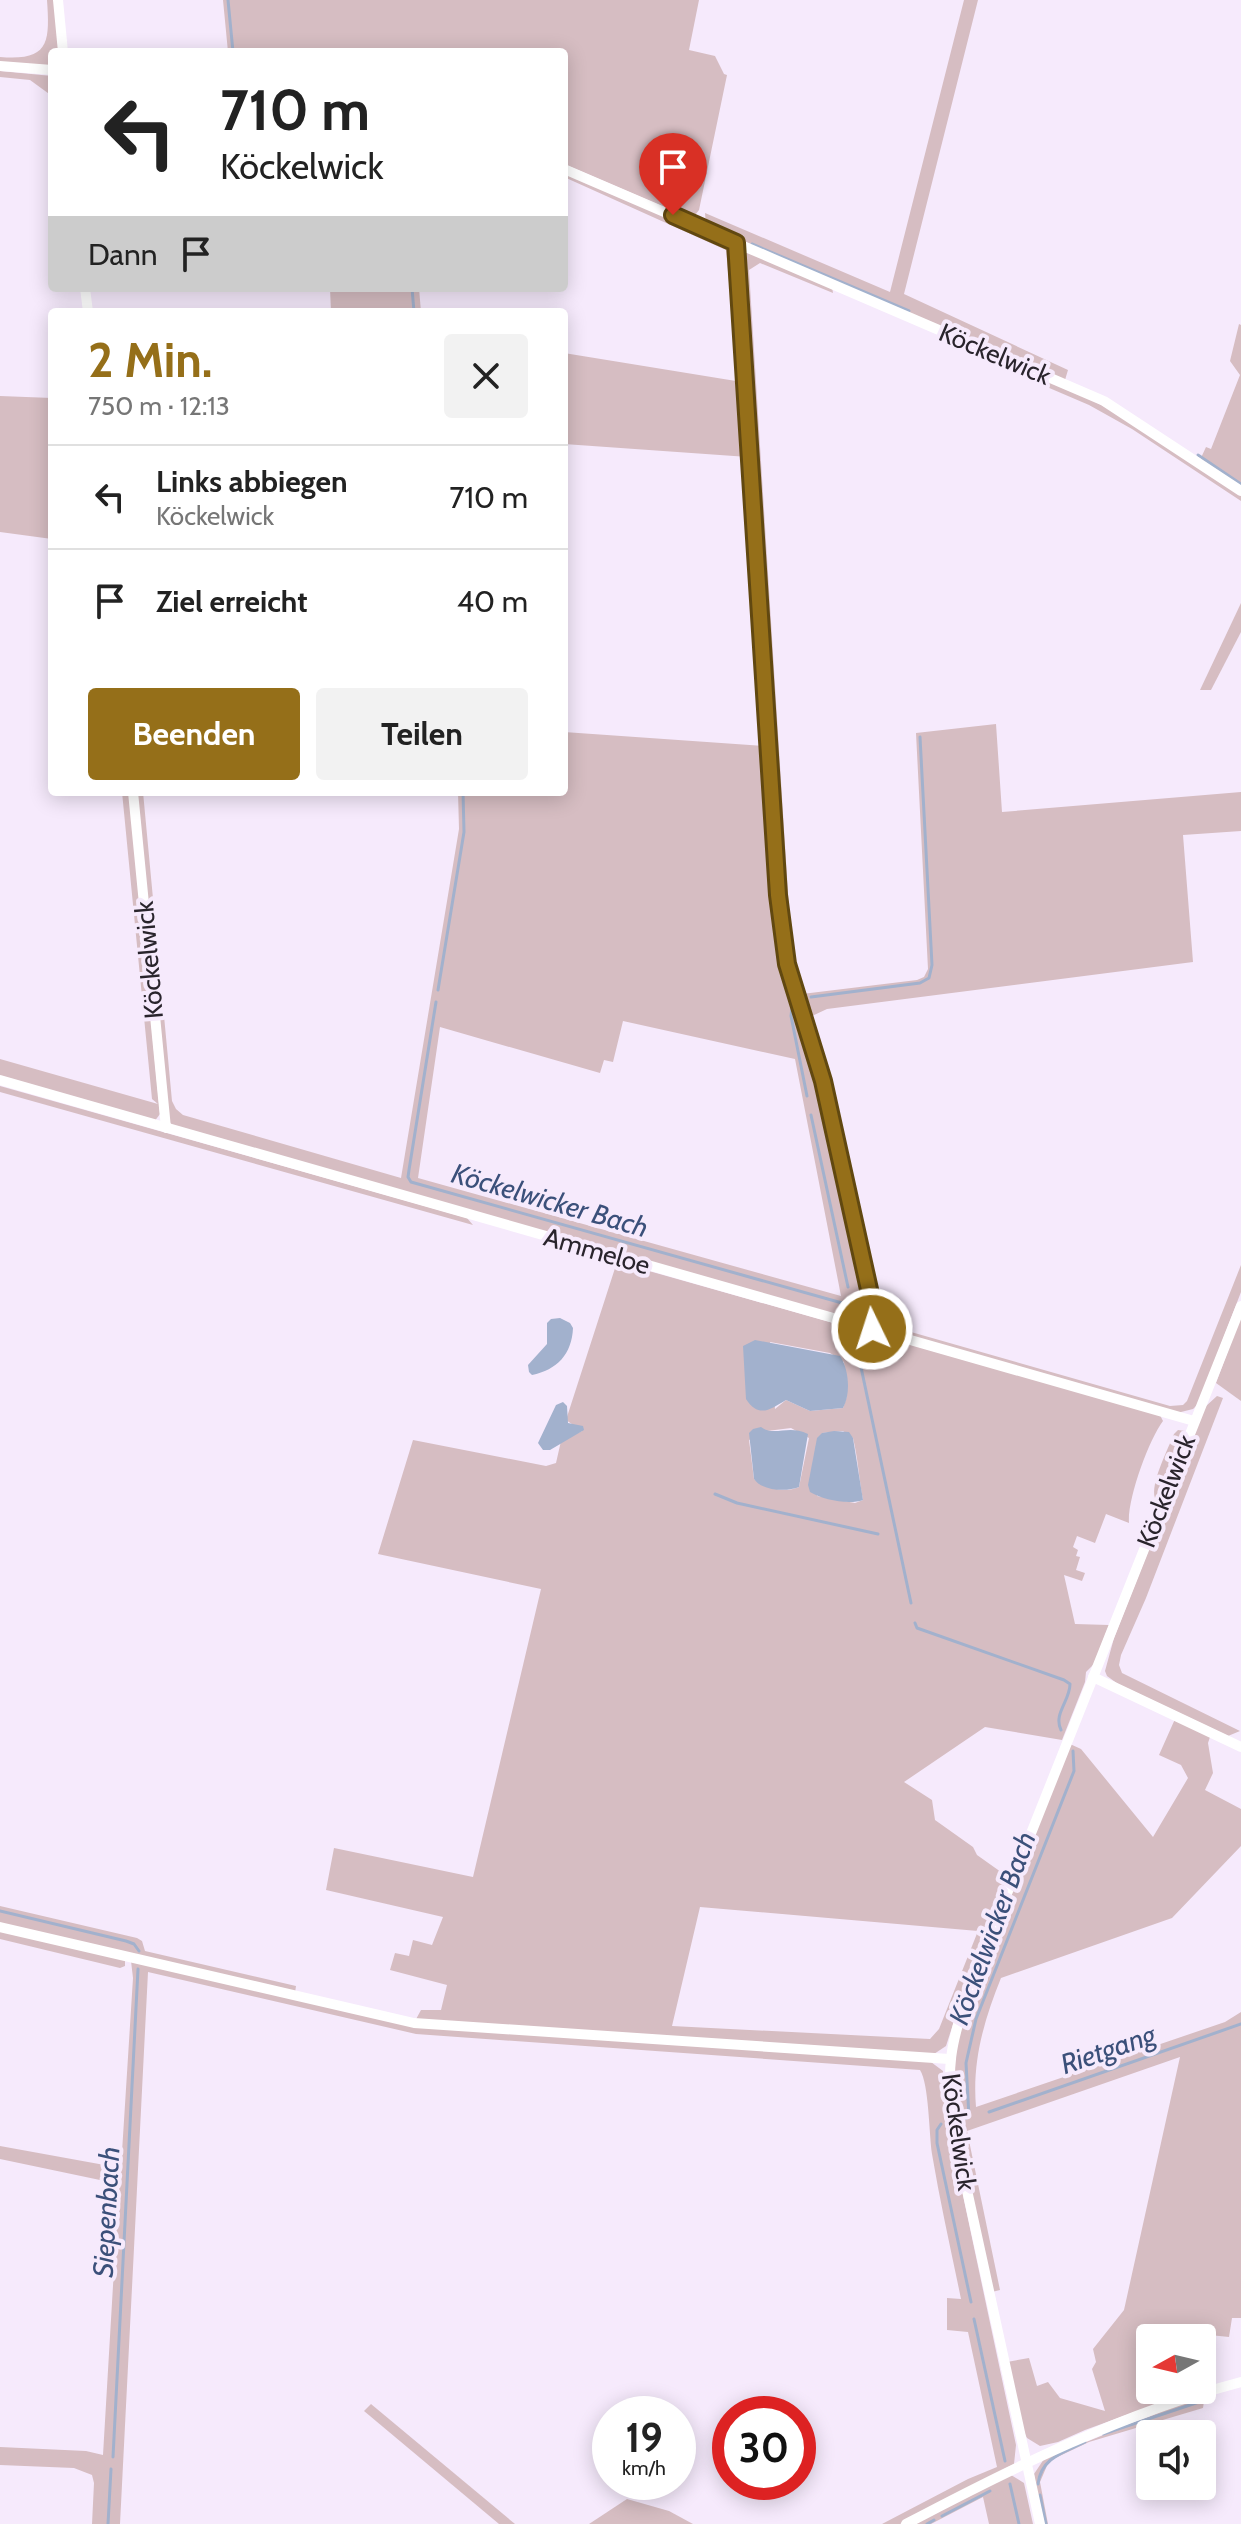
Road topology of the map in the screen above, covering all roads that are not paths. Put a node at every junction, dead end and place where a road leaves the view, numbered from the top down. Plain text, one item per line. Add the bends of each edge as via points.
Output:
1 (58, 0) edge
2 (63, 48) edge
3 (0, 66) edge
4 (48, 70) edge
5 (568, 171) edge
6 (736, 243) junction
7 (1241, 491) edge
8 (133, 796) edge
9 (0, 1080) edge
10 (166, 1128) junction
11 (1241, 1306) edge
12 (872, 1329) junction
13 (1194, 1421) junction
14 (1093, 1677) junction
15 (1241, 1747) edge
16 (0, 1927) edge
17 (949, 2059) junction
18 (1241, 2382) edge
19 (1027, 2463) junction
20 (906, 2524) edge
21 (1040, 2524) edge

1 - 2 street
3 - 4 street
5 - 6 street, Köckelwick
6 - 7 street, Köckelwick via 1104,401
6 - 12 street via 778,895 787,964 823,1081 870,1294
8 - 10 street, Köckelwick
9 - 10 street, Ammeloe
10 - 12 street, Ammeloe
11 - 13 street, Köckelwick
12 - 13 street, Ammeloe
13 - 14 street, Köckelwick
14 - 15 street
14 - 17 street, Köckelwick via 969,1989
16 - 17 street via 414,2023
17 - 19 street, Köckelwick via 953,2126
18 - 19 street via 1142,2413
19 - 20 street
19 - 21 street, Köckelwick

